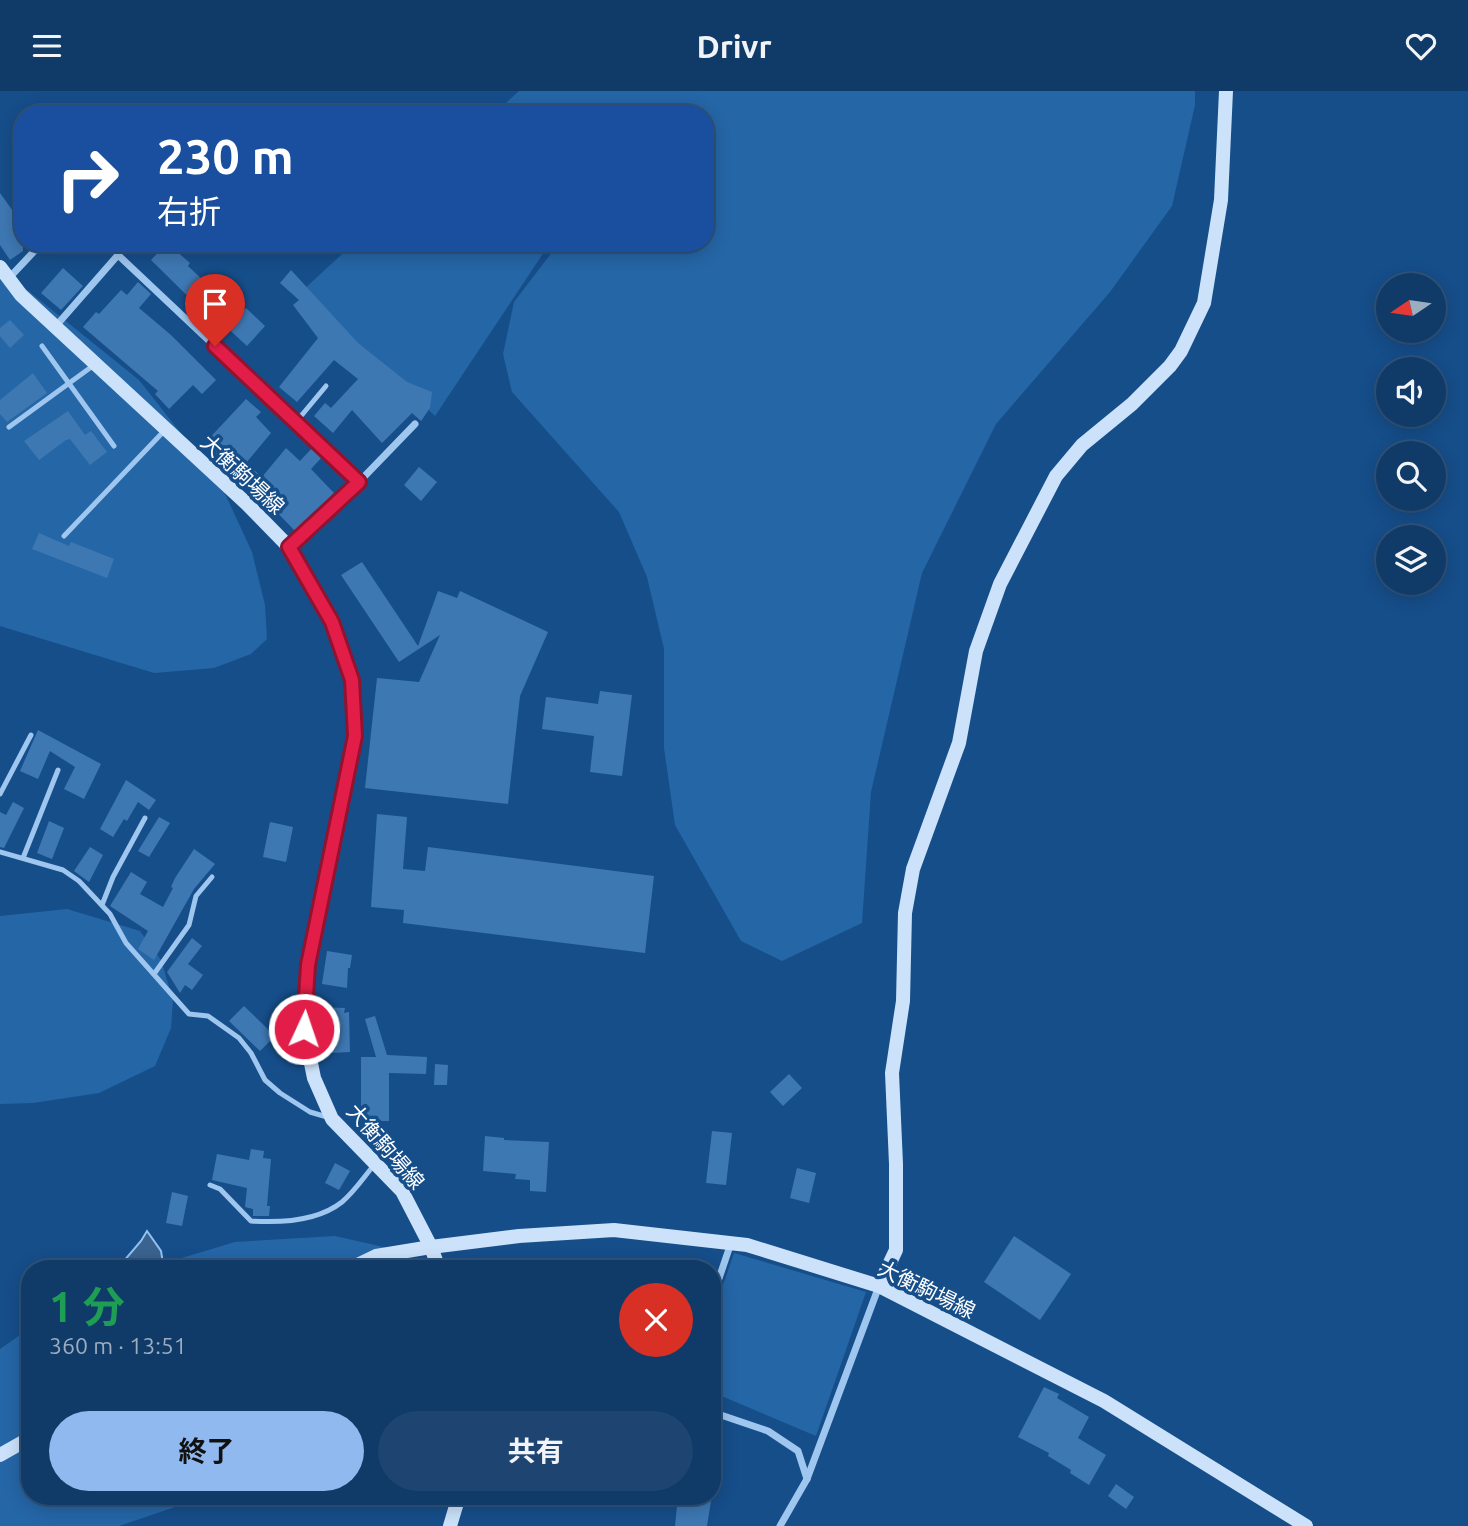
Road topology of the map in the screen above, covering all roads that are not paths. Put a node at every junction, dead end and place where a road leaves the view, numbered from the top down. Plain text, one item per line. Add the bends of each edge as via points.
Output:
1 (1226, 91) edge
2 (31, 252) edge
3 (4, 273) edge
4 (55, 327) junction
5 (42, 346) dead end
6 (94, 365) junction
7 (70, 383) junction
8 (326, 386) dead end
9 (296, 422) junction
10 (415, 424) dead end
11 (9, 427) dead end
12 (165, 429) junction
13 (114, 446) dead end
14 (359, 482) junction
15 (64, 536) dead end
16 (289, 547) junction
17 (31, 734) dead end
18 (58, 770) dead end
19 (0, 795) edge
20 (145, 818) dead end
21 (0, 852) edge
22 (23, 858) junction
23 (212, 877) dead end
24 (102, 905) junction
25 (154, 974) junction
26 (332, 1119) junction
27 (375, 1163) junction
28 (210, 1185) dead end
29 (732, 1243) junction
30 (431, 1247) junction
31 (368, 1260) edge
32 (436, 1260) edge
33 (721, 1274) edge
34 (879, 1286) junction
35 (721, 1415) edge
36 (21, 1443) edge
37 (0, 1455) edge
38 (807, 1479) junction
39 (456, 1505) edge
40 (450, 1526) edge
41 (780, 1526) edge
42 (1306, 1526) edge

1 - 34 main road via 1221,199 1204,303 1181,351 1164,373 1082,445 1056,476 1000,584 976,651 959,743 913,869 905,913 903,1001 892,1073 896,1250
2 - 3 street
3 - 4 main road, 大衡駒場線
4 - 6 main road, 大衡駒場線
4 - 9 street via 118,255
5 - 7 lane
6 - 7 lane
6 - 12 main road, 大衡駒場線
7 - 11 lane
7 - 13 lane
8 - 9 lane
9 - 14 street
10 - 14 street
12 - 15 lane
12 - 16 main road, 大衡駒場線
14 - 16 street
16 - 26 main road, 大衡駒場線 via 332,622 352,680 355,736 308,965 304,1029 314,1078
17 - 19 lane
18 - 22 lane
20 - 24 lane
21 - 22 lane
22 - 24 lane via 64,870
23 - 25 lane via 197,896 189,925
24 - 25 lane via 126,943
25 - 26 lane via 189,1014 208,1016 239,1038 265,1080 280,1093 310,1112
26 - 27 main road, 大衡駒場線
27 - 28 lane via 342,1202 320,1215 274,1222 251,1221 220,1189
27 - 30 main road, 大衡駒場線 via 402,1191
29 - 30 main road, 大衡駒場線 via 614,1230
29 - 33 street
29 - 34 main road, 大衡駒場線
30 - 31 main road
30 - 32 main road
34 - 38 street
34 - 42 main road, 大衡駒場線 via 1104,1401
35 - 38 street via 768,1431 798,1451
36 - 37 main road
38 - 41 street
39 - 40 main road

